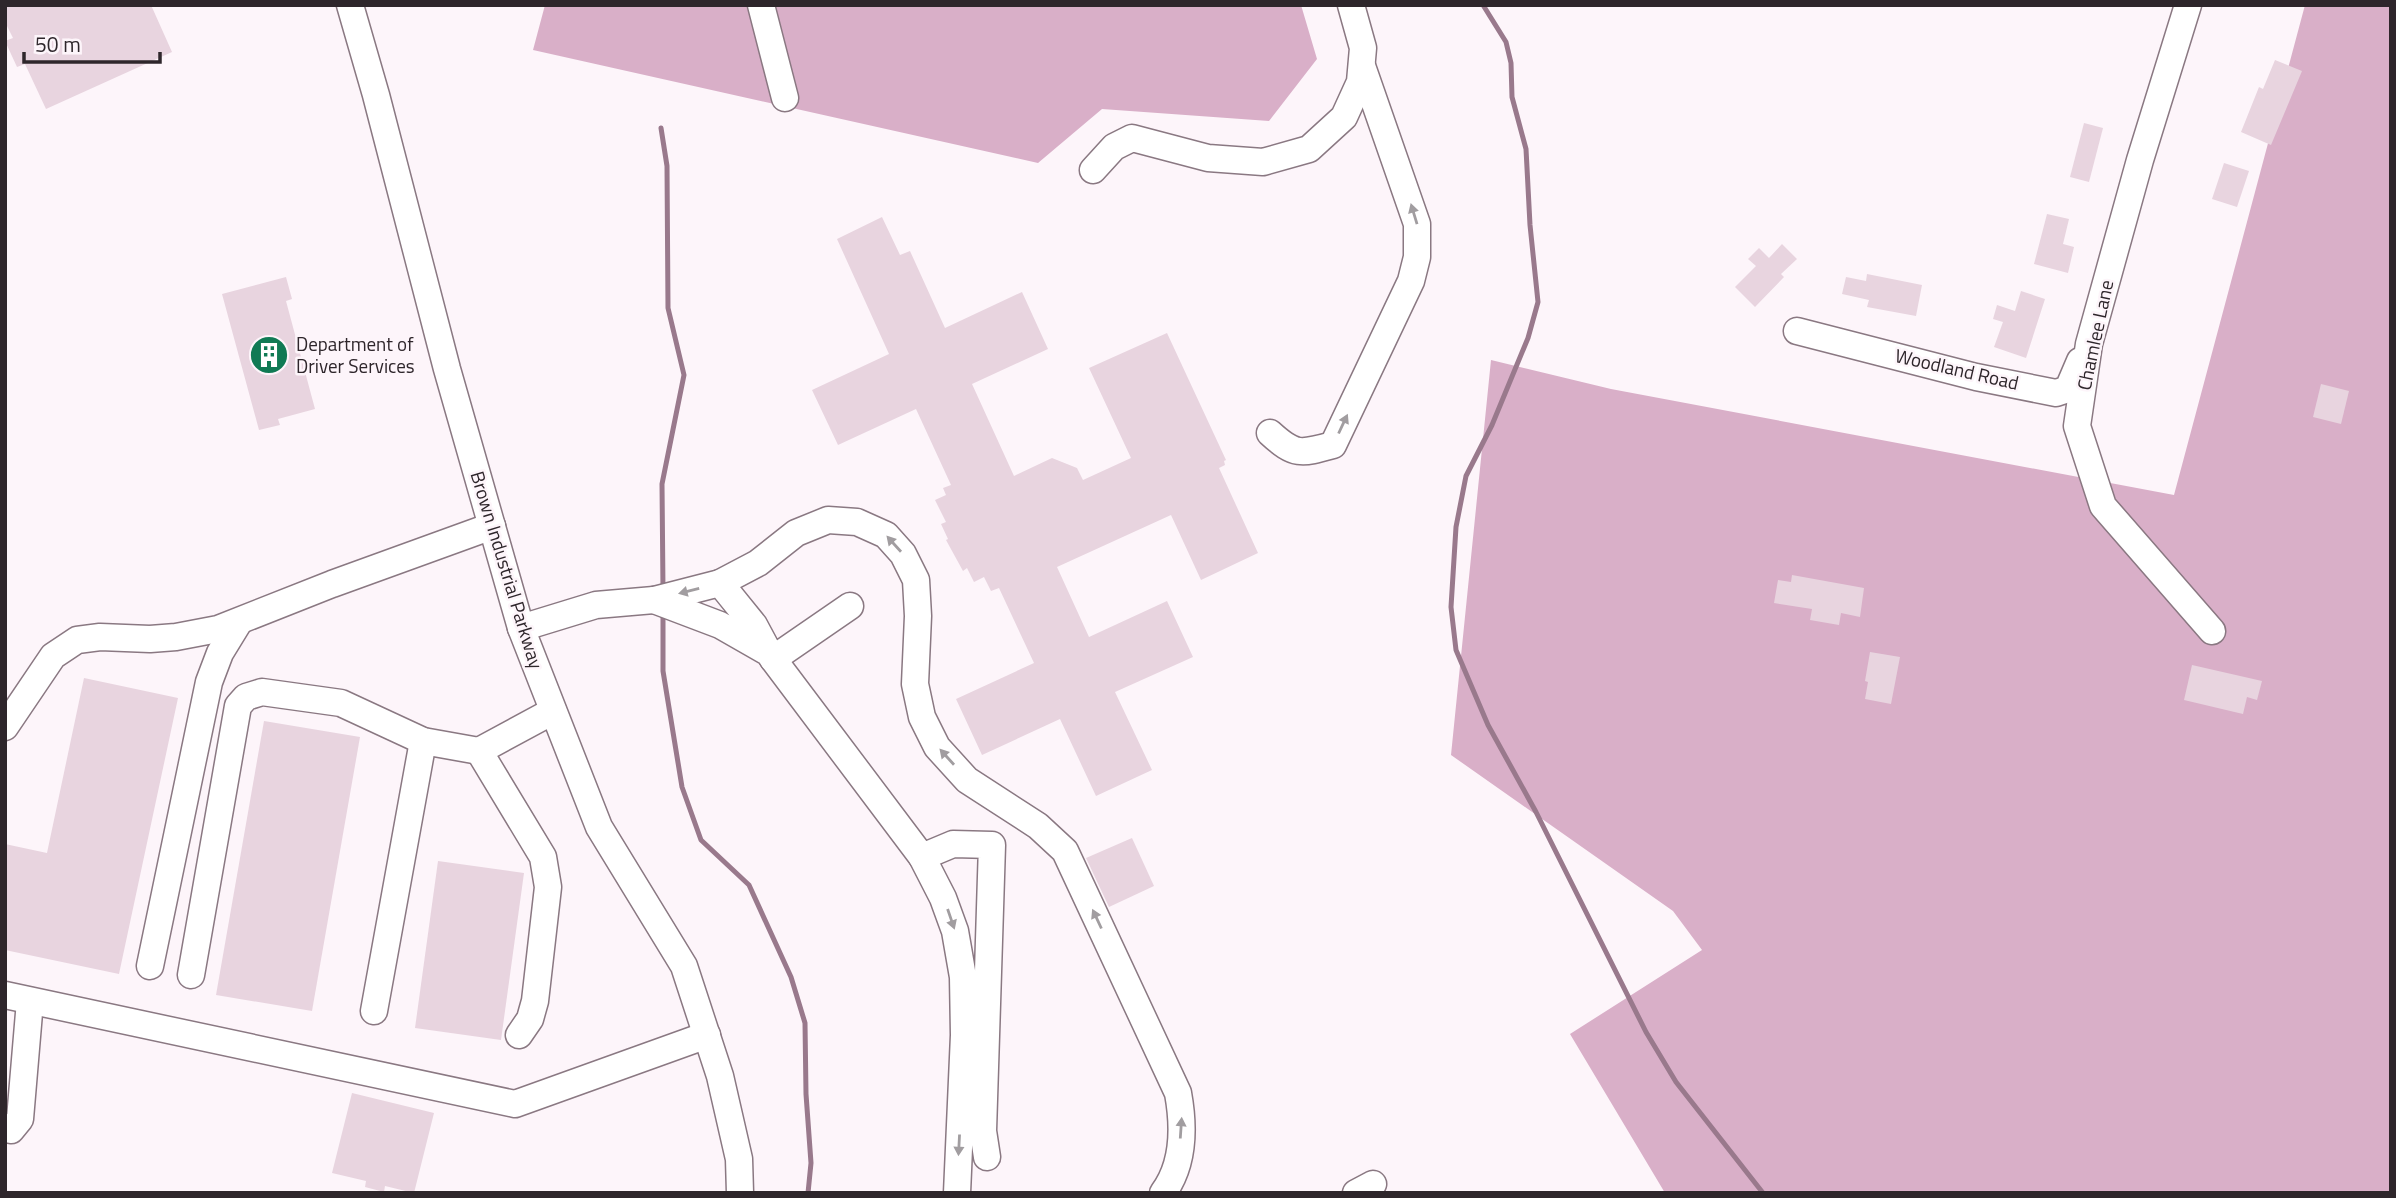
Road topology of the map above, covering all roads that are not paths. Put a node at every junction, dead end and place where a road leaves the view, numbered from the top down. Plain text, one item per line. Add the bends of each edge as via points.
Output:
1 (350, 5) edge
2 (761, 5) edge
3 (1351, 5) edge
4 (2189, 5) edge
5 (1362, 66) junction
6 (785, 98) dead end
7 (1093, 170) dead end
8 (1797, 331) dead end
9 (2089, 344) junction
10 (1270, 433) dead end
11 (492, 526) junction
12 (720, 583) junction
13 (654, 600) junction
14 (850, 606) dead end
15 (239, 622) junction
16 (521, 628) junction
17 (2212, 631) dead end
18 (771, 656) junction
19 (553, 711) junction
20 (5, 727) edge
21 (423, 741) junction
22 (479, 751) junction
23 (922, 857) junction
24 (150, 966) dead end
25 (191, 975) dead end
26 (18, 998) edge
27 (374, 1011) dead end
28 (519, 1035) dead end
29 (706, 1035) junction
30 (5, 1129) edge
31 (987, 1157) dead end
32 (740, 1193) edge
33 (957, 1193) edge
34 (1163, 1193) edge

1 - 11 street, Brown Industrial Parkway
2 - 6 street
3 - 5 street via 1363,48
4 - 9 street, Chamlee Lane
5 - 7 street via 1344,117 1309,149 1263,162 1208,158 1132,138 1114,147
10 -> 5 street via 1287,449 1307,452 1333,445 1411,281 1417,224
8 - 9 street, Woodland Road via 2056,393 2068,388
9 - 17 street, Chamlee Lane via 2077,426 2103,506
11 - 15 street
11 - 16 street, Brown Industrial Parkway
12 -> 13 street
12 - 18 street via 754,625
34 -> 12 street via 1177,1163 1183,1123 1178,1093 1065,851 1038,826 967,780 937,747 922,717 915,684 916,580 903,554 886,535 857,522 828,520 796,533 758,563
13 - 16 street via 596,605
13 - 18 street via 720,625
14 - 18 street
15 - 20 street via 176,637 77,640 53,656
15 - 24 street via 219,653 209,682
16 - 19 street, Brown Industrial Parkway
18 - 23 street
19 - 22 street
19 - 29 street, Brown Industrial Parkway via 599,827 684,966
21 - 22 street
21 - 25 street via 341,703 262,692 246,697 238,706
21 - 27 street
22 - 28 street via 543,857 548,887 536,1001
23 - 31 street via 953,844 992,845 983,1131
23 -> 33 street via 955,931 963,977
26 - 29 street via 515,1104
26 - 30 street via 20,1119 11,1130
29 - 32 street, Brown Industrial Parkway via 739,1159

